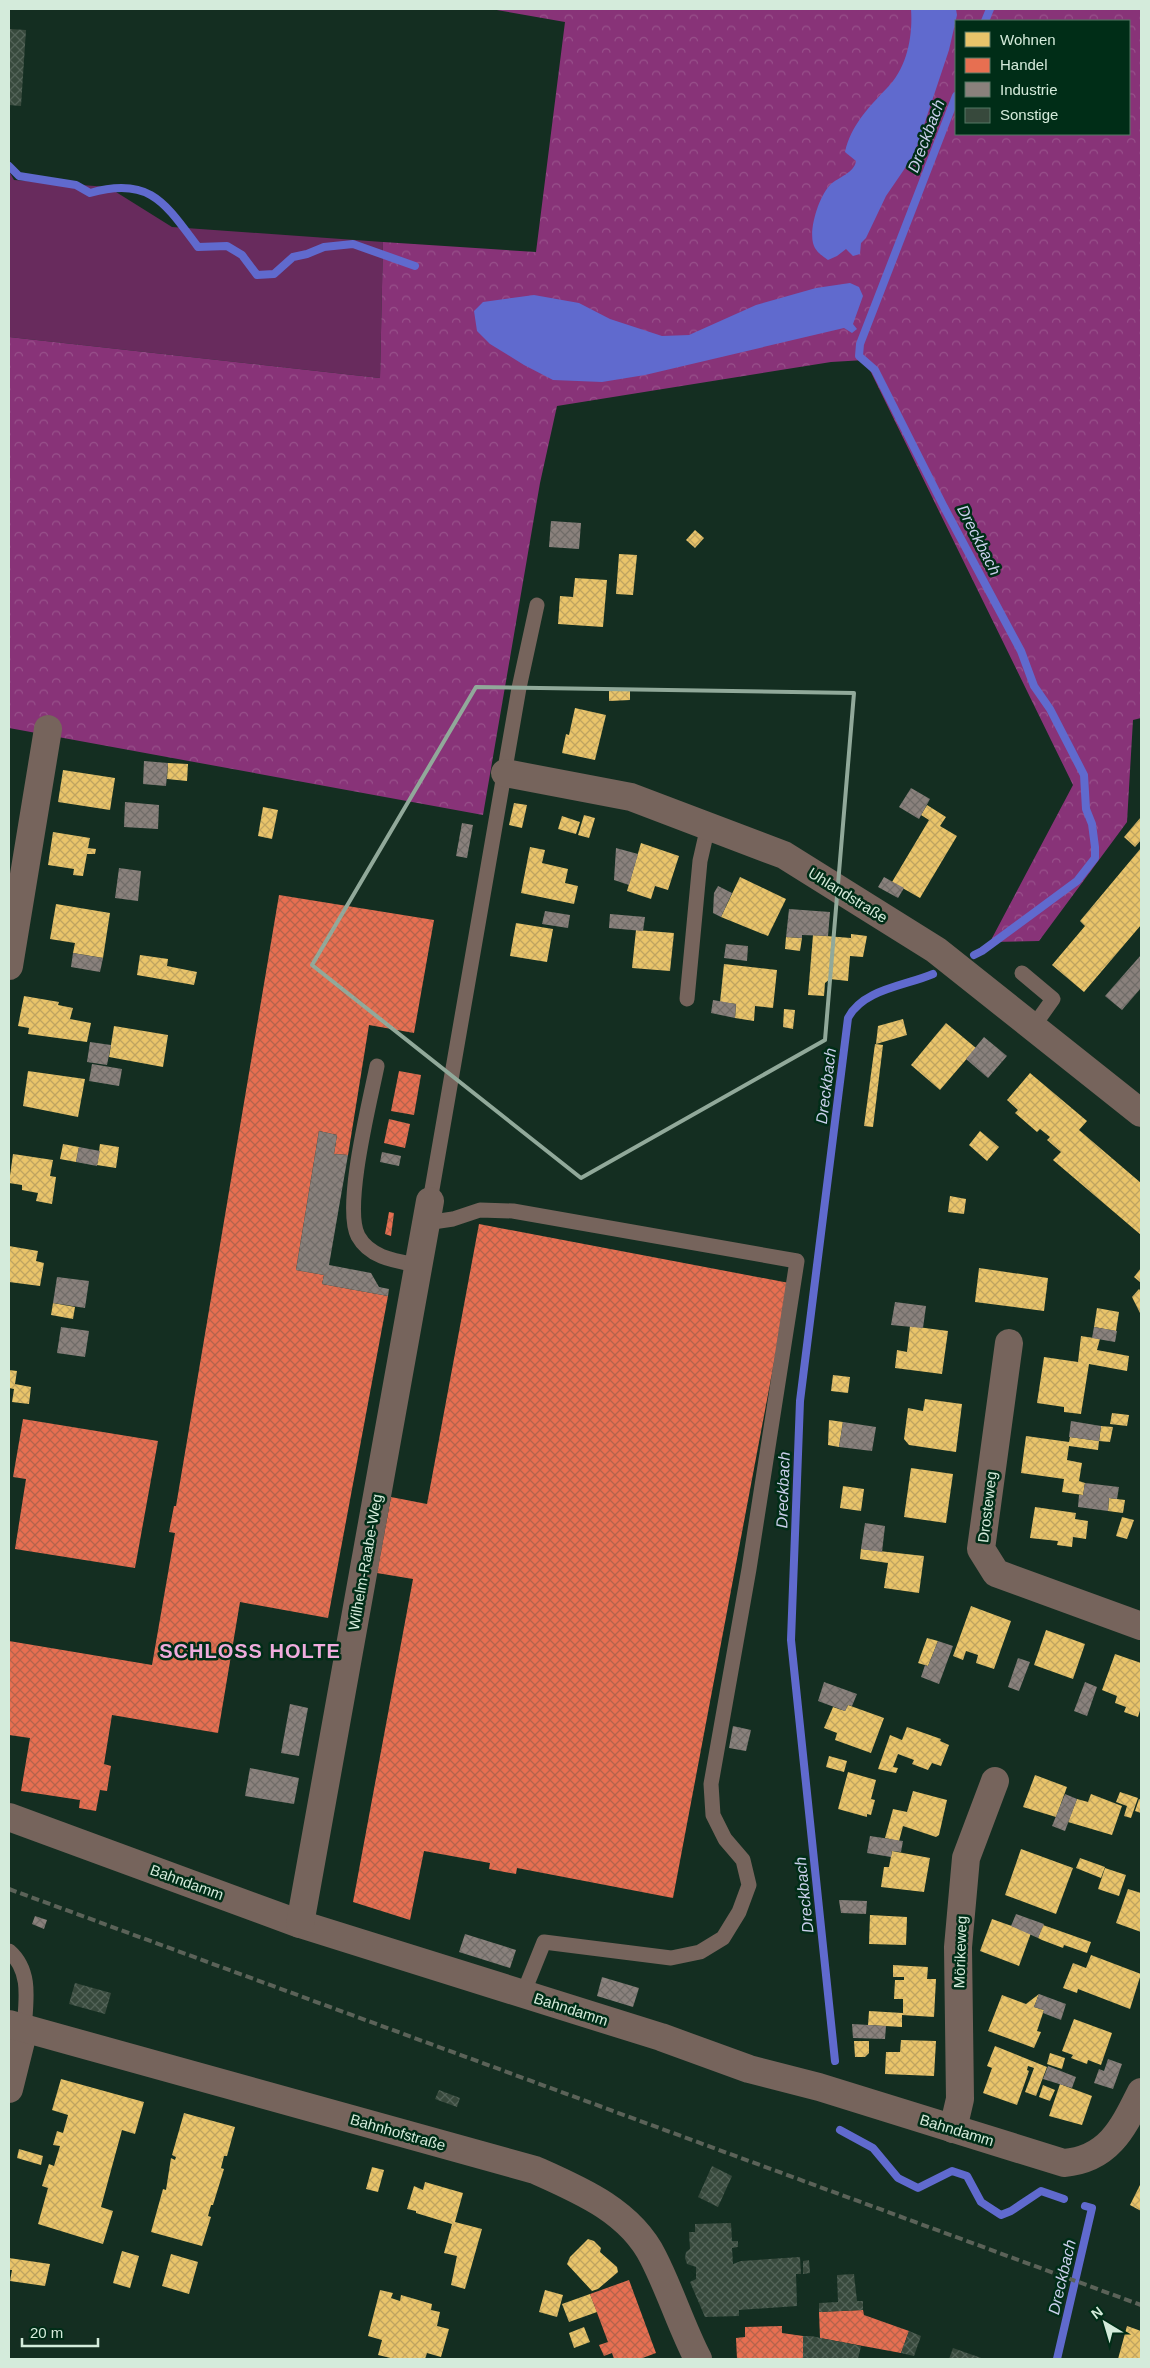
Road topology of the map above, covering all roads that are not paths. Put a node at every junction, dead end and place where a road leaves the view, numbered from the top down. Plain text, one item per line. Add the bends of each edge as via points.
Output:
1 (537, 605) dead end
2 (48, 729) dead end
3 (505, 773) junction
4 (708, 826) junction
5 (9, 966) edge
6 (1022, 973) dead end
7 (687, 1000) dead end
8 (1033, 1026) junction
9 (376, 1066) dead end
10 (1141, 1113) edge
11 (428, 1212) junction
12 (418, 1265) junction
13 (1010, 1343) dead end
14 (1141, 1626) edge
15 (995, 1781) dead end
16 (9, 1817) edge
17 (300, 1924) junction
18 (9, 1951) edge
19 (523, 1994) junction
20 (16, 2026) edge
21 (9, 2089) edge
22 (1141, 2092) edge
23 (953, 2128) junction
24 (698, 2359) edge

1 - 3 lane via 518,688
2 - 5 street
3 - 4 street, Uhlandstraße via 631,797
3 - 11 lane
4 - 7 lane via 700,861
4 - 8 street, Uhlandstraße via 784,855 936,950
6 - 8 lane via 1053,998
8 - 10 street, Uhlandstraße
9 - 12 lane via 358,1164 354,1215 358,1236 373,1252 390,1260
11 - 12 street, Wilhelm-Raabe-Weg
11 - 19 lane via 453,1219 480,1210 513,1211 797,1261 750,1570 711,1784 713,1815 725,1839 743,1860 749,1886 739,1912 723,1938 700,1952 671,1958 544,1942
12 - 17 street, Wilhelm-Raabe-Weg
13 - 14 street, Drosteweg via 981,1549 996,1573
15 - 23 street, Mörikeweg via 966,1858 958,1947 960,2099
16 - 17 street, Bahndamm
17 - 19 street, Bahndamm
18 - 20 lane via 25,1975 27,1993
19 - 23 street, Bahndamm via 661,2037 749,2069
20 - 21 street
20 - 24 street, Bahnhofstraße via 535,2170 582,2191 614,2212 653,2256
22 - 23 street, Bahndamm via 1126,2122 1105,2148 1078,2161 1064,2163

